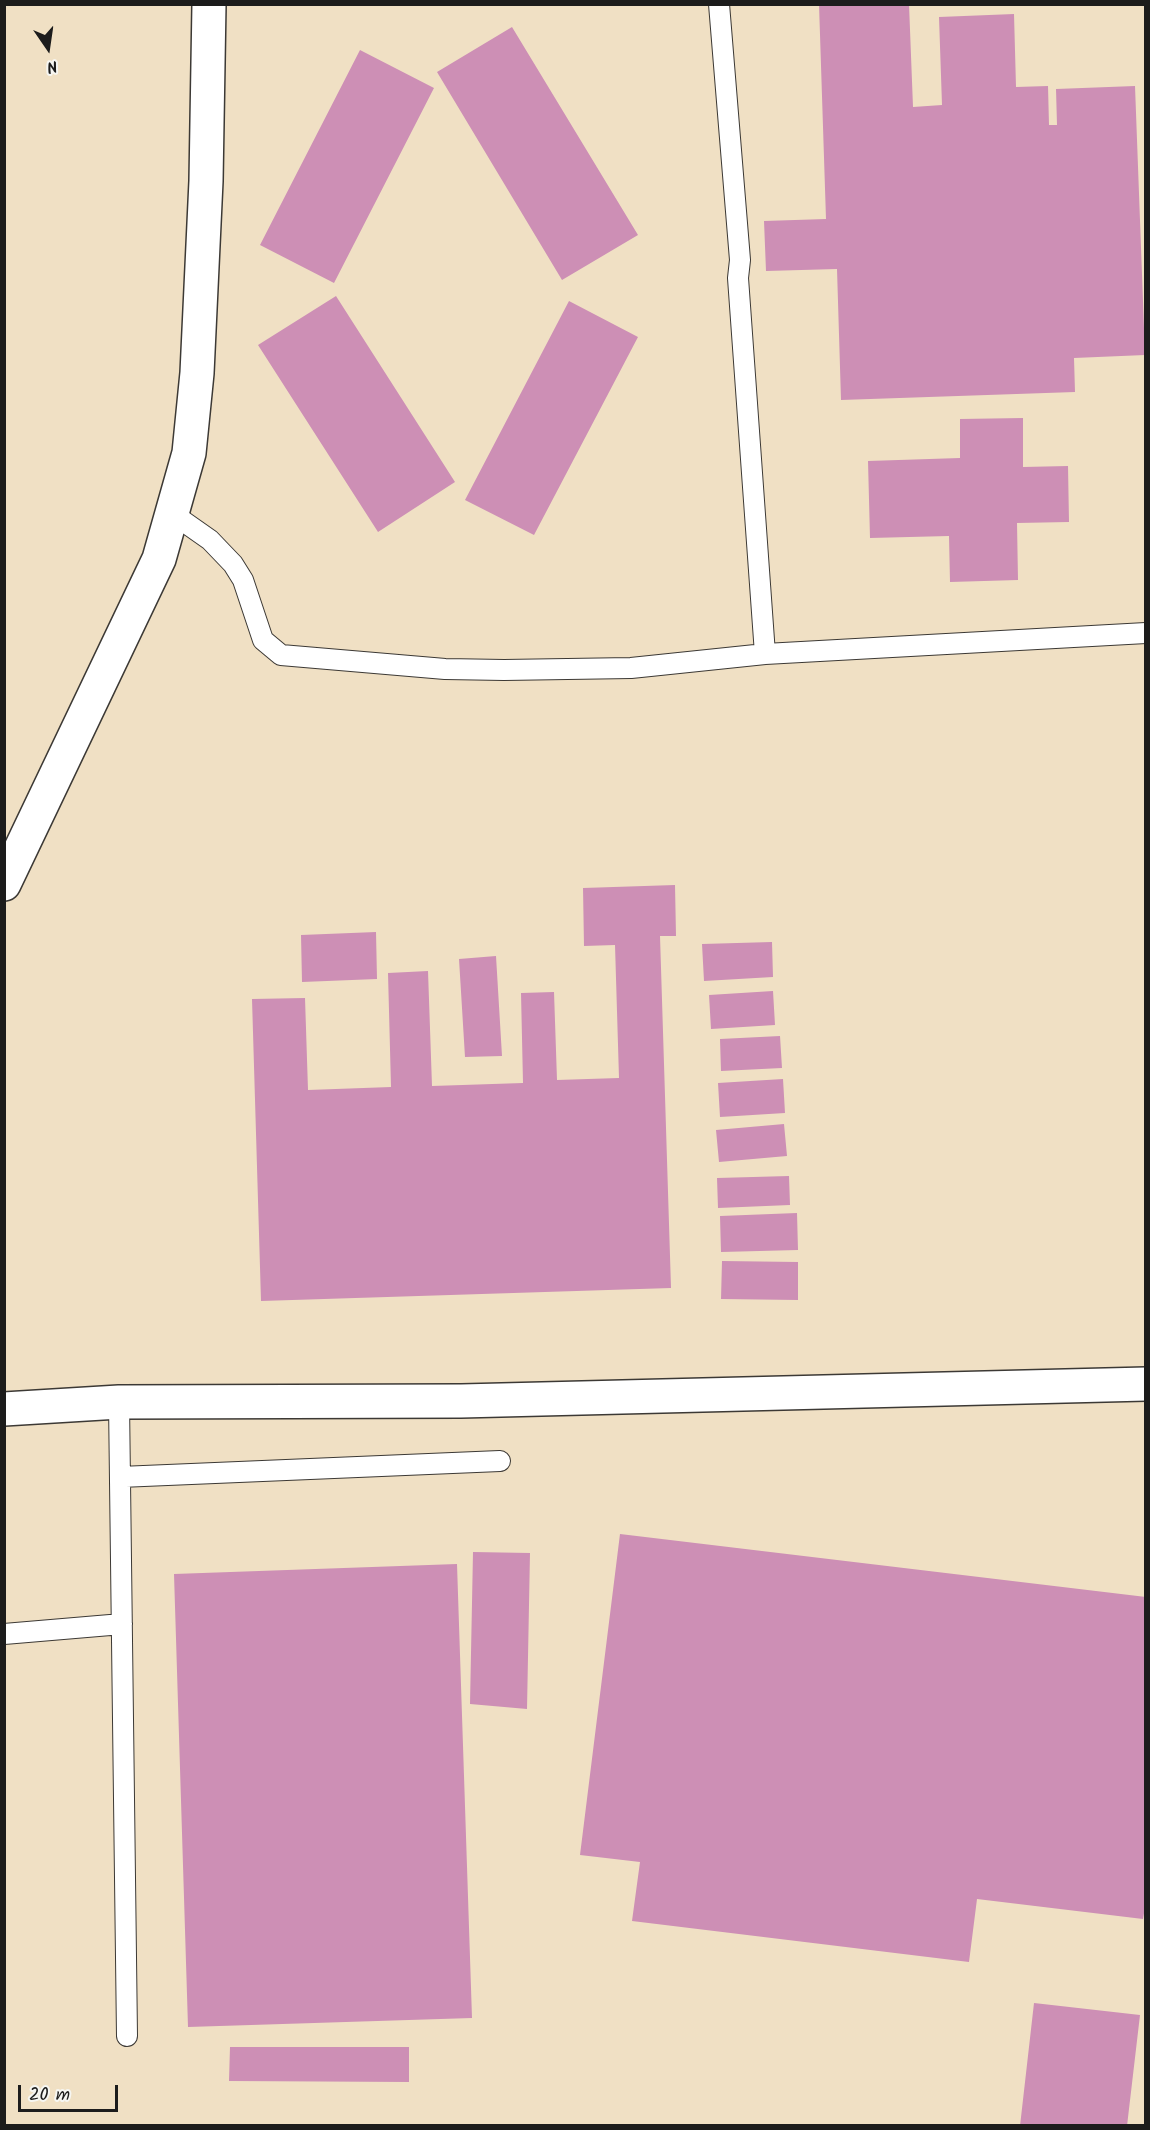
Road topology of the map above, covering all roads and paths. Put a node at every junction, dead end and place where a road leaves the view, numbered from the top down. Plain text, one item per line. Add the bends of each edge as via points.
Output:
1 (209, 4) edge
2 (719, 4) edge
3 (173, 514) junction
4 (1146, 633) edge
5 (765, 654) junction
6 (4, 884) edge
7 (1146, 1384) edge
8 (119, 1401) junction
9 (4, 1409) edge
10 (500, 1461) dead end
11 (120, 1477) junction
12 (122, 1624) junction
13 (4, 1634) edge
14 (127, 2037) dead end

1 - 3 street via 197,373 189,453
2 - 5 lane
3 - 5 lane via 210,540 233,564 243,580 263,640 281,655 504,670 631,668
3 - 6 street via 159,559
4 - 5 lane
7 - 8 street via 461,1401
8 - 9 street
8 - 11 lane
10 - 11 lane
11 - 12 lane
12 - 13 lane
12 - 14 lane

